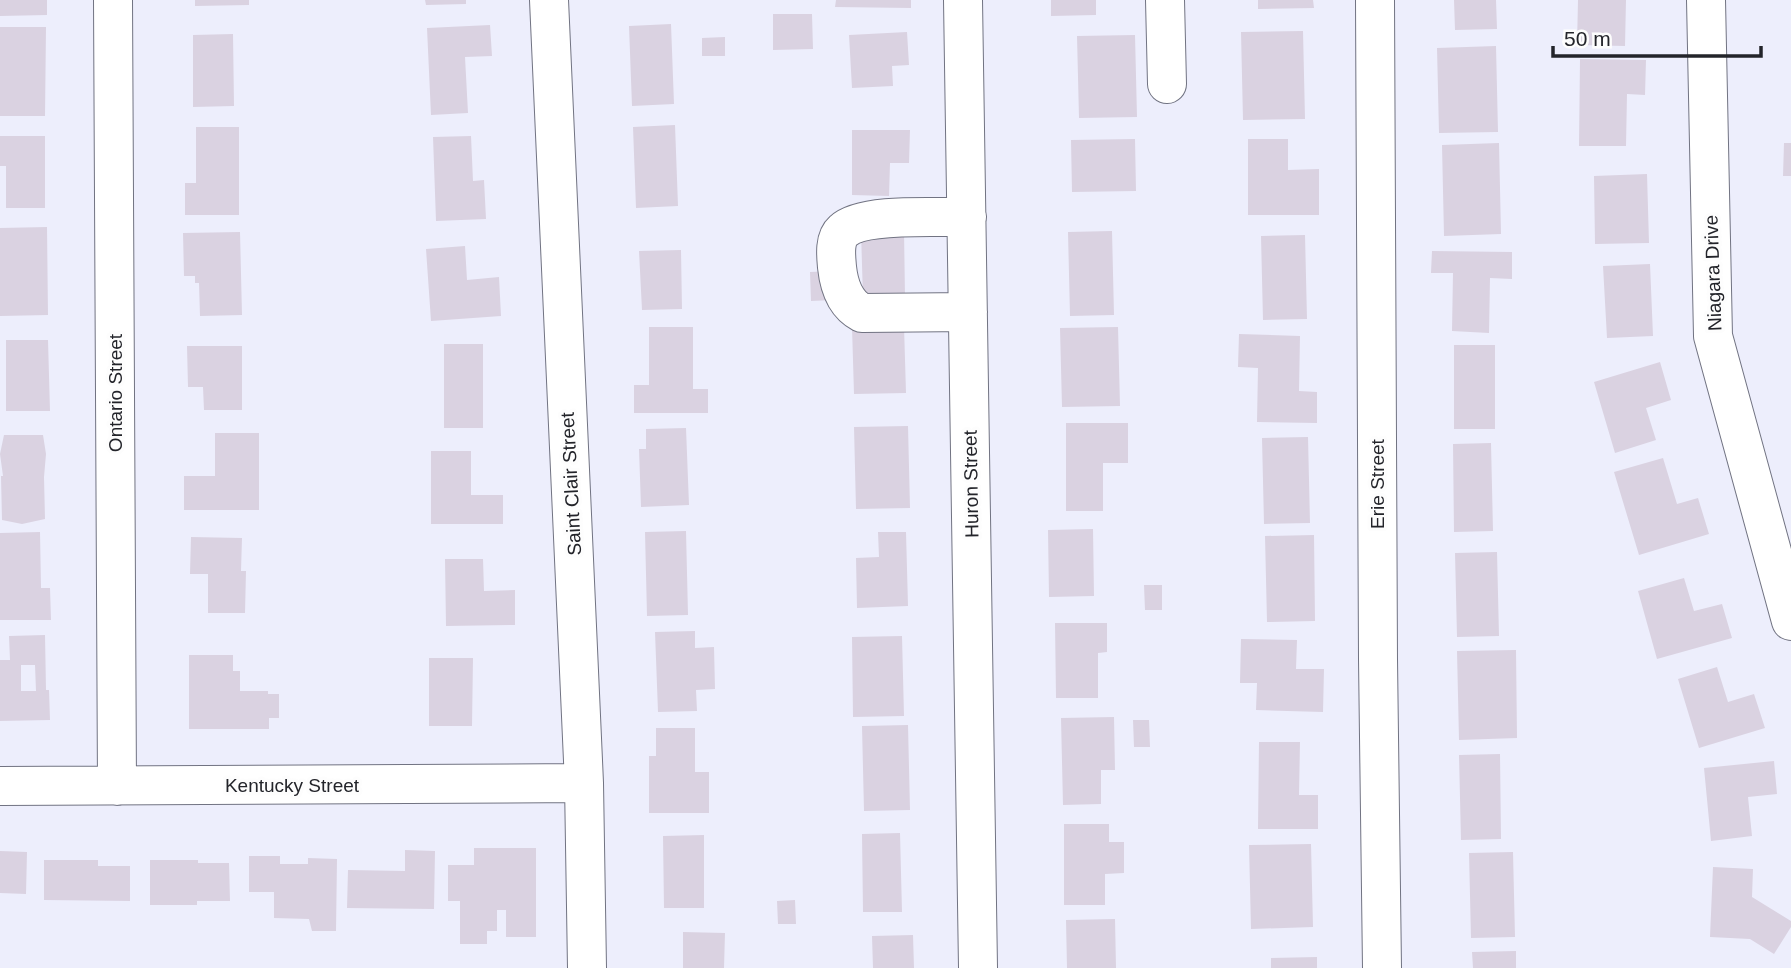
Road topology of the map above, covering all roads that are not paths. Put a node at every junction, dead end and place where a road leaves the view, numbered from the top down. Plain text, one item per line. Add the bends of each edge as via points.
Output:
1 (113, 0) edge
2 (549, 0) edge
3 (963, 0) edge
4 (1165, 0) edge
5 (1375, 0) edge
6 (1706, 0) edge
7 (1167, 84) dead end
8 (967, 217) junction
9 (968, 312) junction
10 (1791, 621) edge
11 (584, 783) junction
12 (0, 786) edge
13 (117, 786) junction
14 (587, 968) edge
15 (978, 968) edge
16 (1382, 968) edge

1 - 13 street, Ontario Street
2 - 11 street, Saint Clair Street
3 - 8 street, Huron Street
4 - 7 street
5 - 16 street, Erie Street
6 - 10 street, Niagara Drive via 1713,336
8 - 9 street, Huron Street
8 - 9 street via 864,220 842,231 836,251 841,289 862,313
9 - 15 street, Huron Street
11 - 13 street, Kentucky Street
11 - 14 street, Saint Clair Street
12 - 13 street, Kentucky Street

